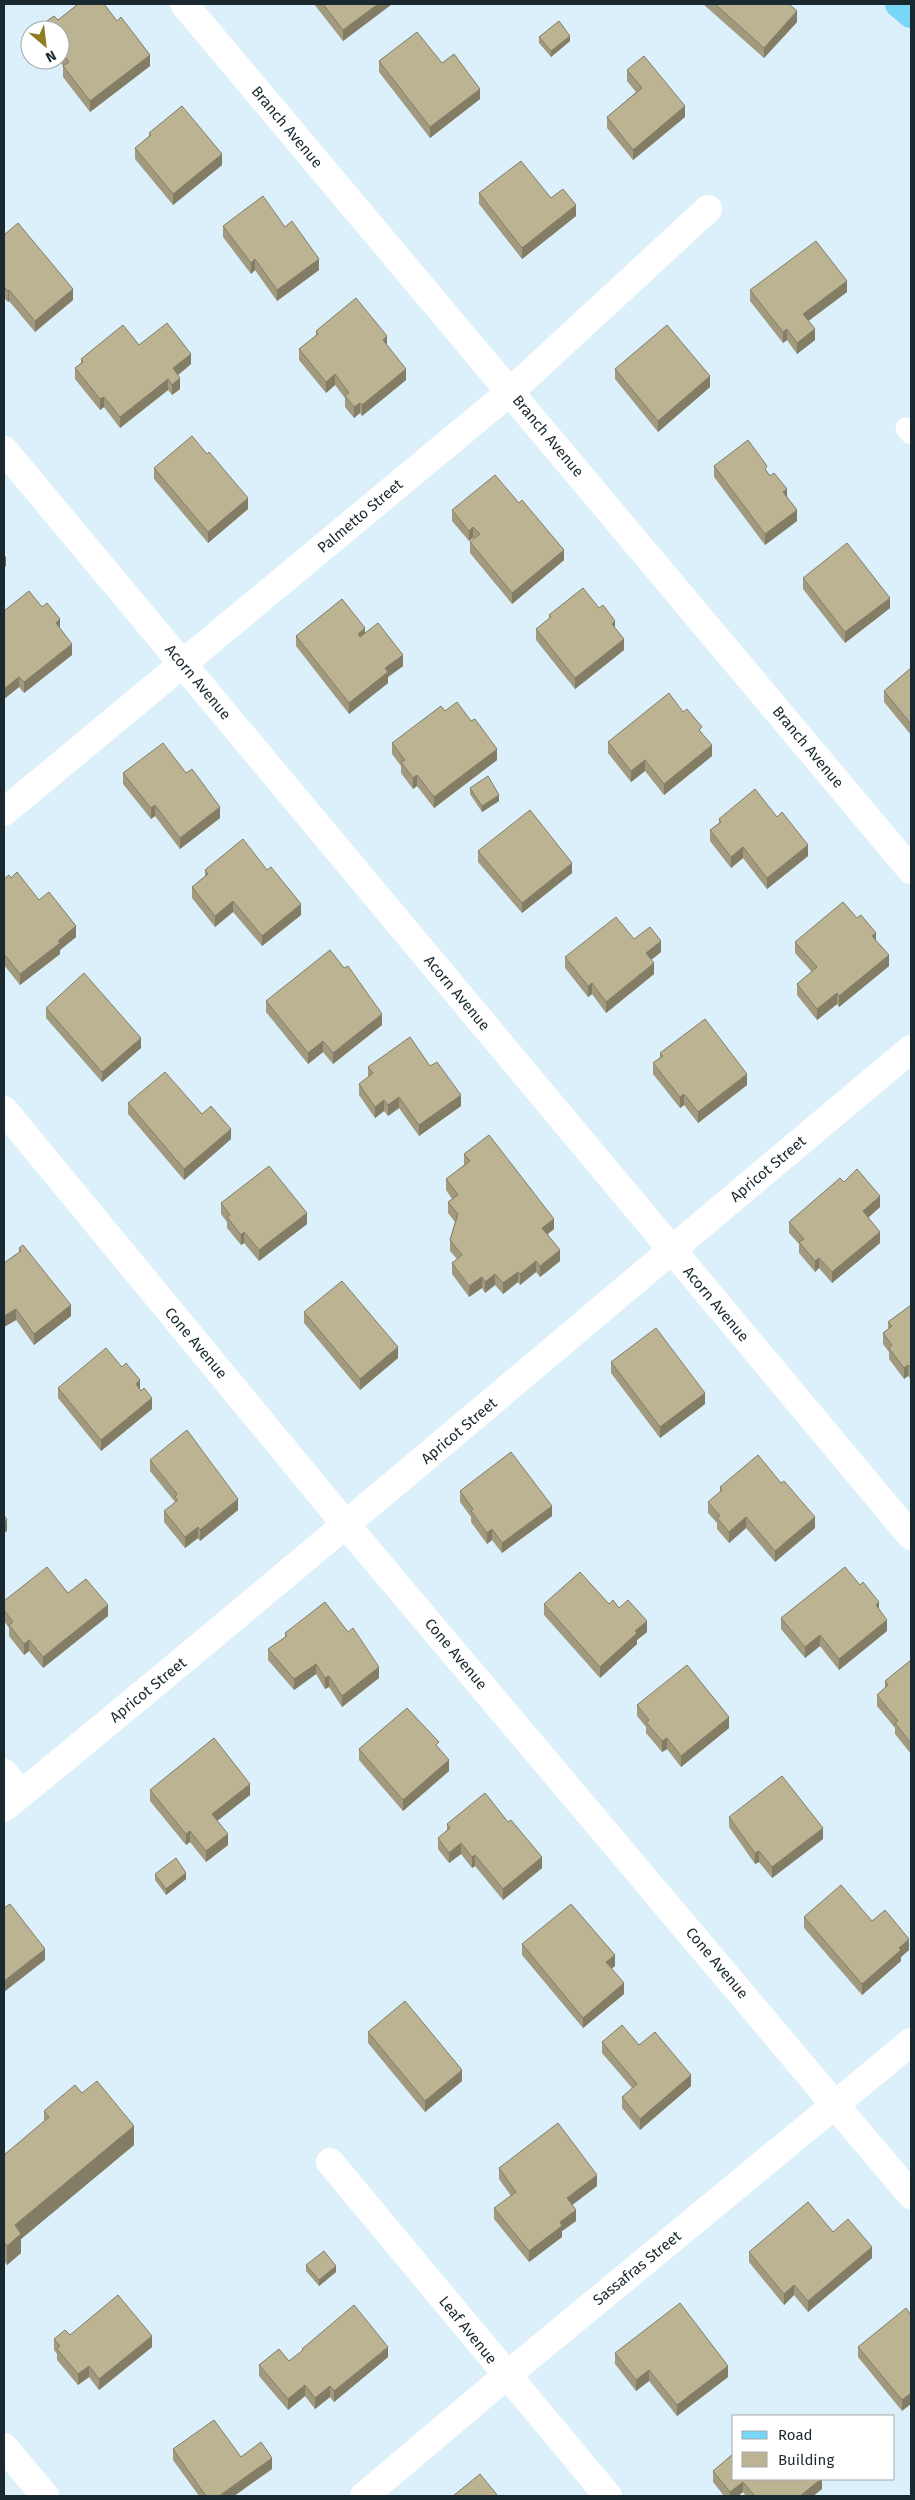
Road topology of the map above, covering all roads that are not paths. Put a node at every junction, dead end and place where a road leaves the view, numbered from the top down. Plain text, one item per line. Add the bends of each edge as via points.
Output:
1 (184, 4) edge
2 (899, 4) edge
3 (911, 14) edge
4 (708, 209) dead end
5 (511, 391) junction
6 (4, 450) edge
7 (183, 663) junction
8 (4, 812) edge
9 (911, 870) edge
10 (911, 1049) edge
11 (4, 1110) edge
12 (671, 1250) junction
13 (347, 1526) junction
14 (911, 1536) edge
15 (4, 1773) edge
16 (12, 1801) edge
17 (911, 2042) edge
18 (836, 2104) junction
19 (330, 2162) dead end
20 (911, 2195) edge
21 (506, 2376) junction
22 (4, 2447) edge
23 (45, 2496) edge
24 (364, 2496) edge
25 (608, 2496) edge

1 - 5 street, Branch Avenue
2 - 3 main road
4 - 5 street, Palmetto Street
5 - 7 street, Palmetto Street
5 - 9 street, Branch Avenue
6 - 7 street, Acorn Avenue
7 - 8 street, Palmetto Street
7 - 12 street, Acorn Avenue
10 - 12 street, Apricot Street
11 - 13 street, Cone Avenue
12 - 13 street, Apricot Street
12 - 14 street, Acorn Avenue
13 - 16 street, Apricot Street
13 - 18 street, Cone Avenue
15 - 16 street
17 - 18 street, Sassafras Street
18 - 20 street, Cone Avenue
18 - 21 street, Sassafras Street
19 - 21 street, Leaf Avenue
21 - 24 street, Sassafras Street
21 - 25 street, Leaf Avenue
22 - 23 street

